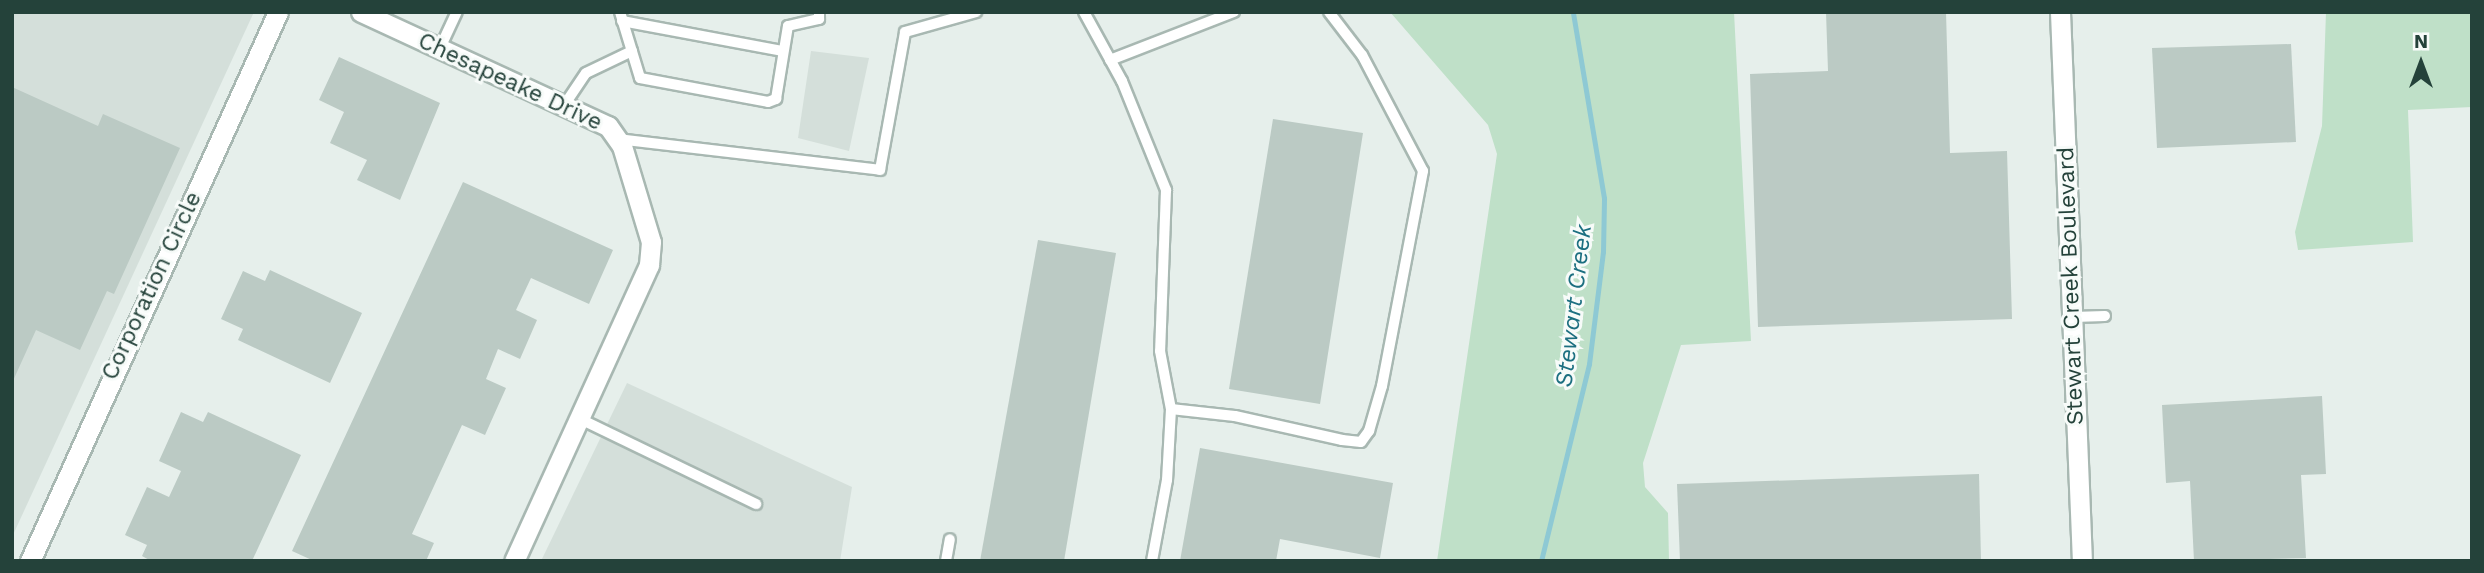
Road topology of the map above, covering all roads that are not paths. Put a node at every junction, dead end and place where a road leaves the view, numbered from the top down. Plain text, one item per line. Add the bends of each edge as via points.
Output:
1 (278, 12) edge
2 (361, 12) edge
3 (457, 12) edge
4 (819, 12) edge
5 (934, 12) edge
6 (976, 12) edge
7 (1084, 12) edge
8 (1234, 12) edge
9 (1329, 12) edge
10 (2060, 12) edge
11 (621, 17) edge
12 (937, 23) junction
13 (440, 48) junction
14 (632, 51) junction
15 (783, 51) junction
16 (1110, 60) junction
17 (565, 104) junction
18 (618, 139) junction
19 (2105, 316) dead end
20 (2073, 317) junction
21 (1171, 409) junction
22 (578, 418) junction
23 (756, 504) dead end
24 (950, 538) dead end
25 (30, 561) edge
26 (514, 561) edge
27 (946, 561) edge
28 (1152, 561) edge
29 (2082, 561) edge

1 - 25 street, Corporation Circle
2 - 13 street, Chesapeake Drive
3 - 13 lane
4 - 15 lane via 819,19 788,26
5 - 12 lane
6 - 12 lane
7 - 16 lane
8 - 16 lane
9 - 21 lane via 1362,55 1423,171 1369,431 1361,442 1342,440 1235,416
10 - 20 street, Stewart Creek Boulevard
11 - 14 lane
11 - 15 lane
12 - 18 lane via 905,32 880,170
13 - 17 street, Chesapeake Drive
14 - 15 lane via 640,78 768,102 776,99
14 - 17 lane via 586,73
16 - 21 lane via 1166,190 1160,351
17 - 18 street, Chesapeake Drive via 608,126
18 - 22 street via 652,250
19 - 20 lane
20 - 29 street, Stewart Creek Boulevard
21 - 28 lane via 1167,480
22 - 23 lane
22 - 26 street
24 - 27 lane

